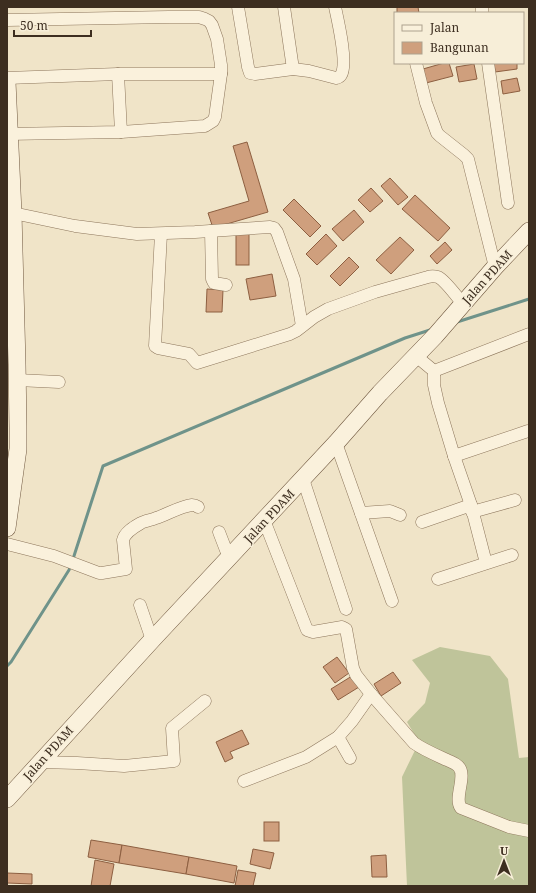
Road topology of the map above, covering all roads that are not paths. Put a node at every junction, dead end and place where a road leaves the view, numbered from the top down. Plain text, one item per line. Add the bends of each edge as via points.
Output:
1 (238, 7) edge
2 (284, 7) edge
3 (335, 7) edge
4 (7, 20) edge
5 (416, 64) edge
6 (488, 64) edge
7 (293, 69) junction
8 (118, 74) junction
9 (221, 74) junction
10 (7, 78) edge
11 (7, 82) edge
12 (121, 132) junction
13 (8, 134) edge
14 (508, 203) dead end
15 (13, 213) junction
16 (210, 231) junction
17 (529, 232) edge
18 (161, 234) junction
19 (10, 249) edge
20 (495, 267) junction
21 (226, 285) dead end
22 (459, 309) junction
23 (302, 326) junction
24 (529, 334) edge
25 (416, 356) junction
26 (434, 371) junction
27 (18, 380) junction
28 (59, 382) dead end
29 (528, 431) edge
30 (336, 443) junction
31 (454, 456) junction
32 (303, 479) junction
33 (515, 500) dead end
34 (198, 507) dead end
35 (471, 509) junction
36 (361, 513) junction
37 (400, 515) dead end
38 (264, 520) junction
39 (422, 522) dead end
40 (7, 528) edge
41 (219, 532) dead end
42 (7, 544) edge
43 (512, 555) dead end
44 (229, 558) junction
45 (486, 563) junction
46 (438, 579) dead end
47 (392, 601) dead end
48 (140, 605) dead end
49 (346, 609) dead end
50 (152, 640) junction
51 (371, 694) junction
52 (205, 701) dead end
53 (338, 737) junction
54 (350, 758) dead end
55 (40, 762) junction
56 (244, 781) dead end
57 (7, 799) edge
58 (529, 831) edge

1 - 7 street via 250,73
2 - 7 street
3 - 7 street via 344,59 340,76 332,78
4 - 9 street via 205,18 212,25
5 - 20 street via 437,133 468,159
6 - 14 street
8 - 9 street
8 - 10 street
8 - 12 street
9 - 12 street via 215,117 205,126
11 - 13 street
12 - 13 street
13 - 15 street
15 - 18 street via 75,226 137,234
15 - 19 street
16 - 18 street
16 - 21 street via 212,279 214,283
16 - 23 street via 270,227 276,229 294,279
17 - 20 street, Jalan PDAM
18 - 23 street via 156,347 189,354 197,363 290,334
19 - 27 street
20 - 22 street, Jalan PDAM
22 - 23 street via 444,281 432,276 328,308
22 - 25 street, Jalan PDAM
24 - 26 street
25 - 26 street
25 - 30 street, Jalan PDAM
26 - 31 street via 438,403
27 - 28 street
27 - 40 street via 18,449
29 - 31 street
30 - 32 street, Jalan PDAM
30 - 36 street
31 - 35 street
32 - 38 street, Jalan PDAM
32 - 49 street
33 - 35 street
34 - 42 street via 192,505 142,522 126,533 123,540 126,569 102,573 92,571 54,556
35 - 39 street
35 - 45 street
36 - 37 street via 390,512
36 - 47 street
38 - 44 street, Jalan PDAM
38 - 51 street via 305,628 313,632 337,627 346,629 353,668
41 - 44 street
43 - 45 street
44 - 50 street, Jalan PDAM
45 - 46 street
48 - 50 street
50 - 55 street, Jalan PDAM
51 - 53 street
51 - 58 street via 414,743 459,766 462,772 459,801 461,808 509,827
52 - 55 street via 172,728 174,761 124,766
53 - 54 street
53 - 56 street via 306,757
55 - 57 street, Jalan PDAM

